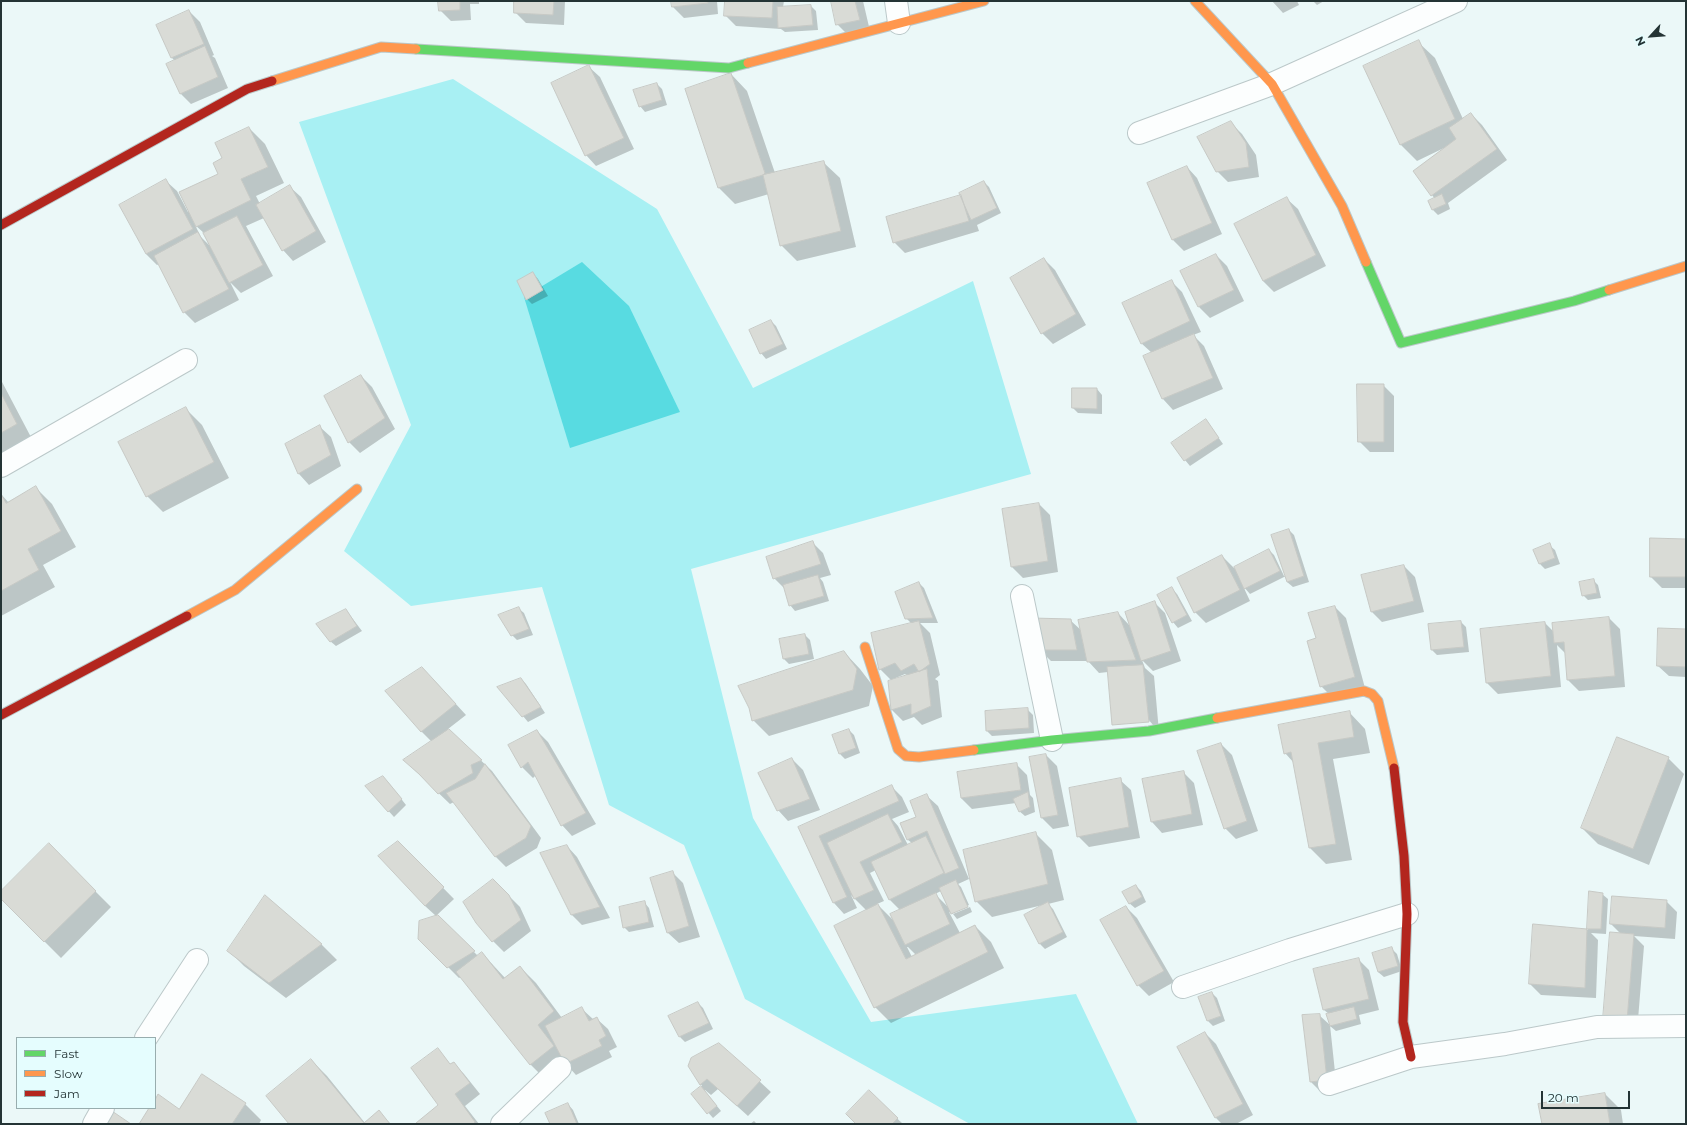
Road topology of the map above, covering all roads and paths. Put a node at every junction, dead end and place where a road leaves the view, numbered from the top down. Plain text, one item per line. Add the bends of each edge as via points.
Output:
1 (896, 1) edge
2 (984, 1) edge
3 (1195, 1) edge
4 (1456, 1) edge
5 (899, 23) junction
6 (1272, 84) junction
7 (1139, 133) dead end
8 (1, 225) edge
9 (1686, 266) edge
10 (186, 360) dead end
11 (1, 466) edge
12 (357, 489) dead end
13 (1022, 596) dead end
14 (865, 647) dead end
15 (1, 715) edge
16 (1052, 740) junction
17 (1407, 914) junction
18 (196, 960) dead end
19 (1183, 987) dead end
20 (1686, 1026) edge
21 (147, 1037) edge
22 (1411, 1057) junction
23 (560, 1068) dead end
24 (1329, 1084) dead end
25 (102, 1109) edge
26 (94, 1124) edge
27 (502, 1124) edge

1 - 5 street
2 - 5 street
3 - 6 street
4 - 6 street
5 - 8 street via 729,68 381,47 247,89
6 - 7 street
6 - 9 street via 1342,206 1400,343 1574,301
10 - 11 street
12 - 15 street via 235,590
13 - 16 street
14 - 16 street via 898,749 906,756 919,757
16 - 17 street via 1148,731 1364,691 1372,694 1378,701 1396,777
17 - 19 street via 1290,950
17 - 22 street via 1403,1022
18 - 21 street
20 - 22 street via 1596,1027 1505,1044
22 - 24 street
23 - 27 street
25 - 26 street

